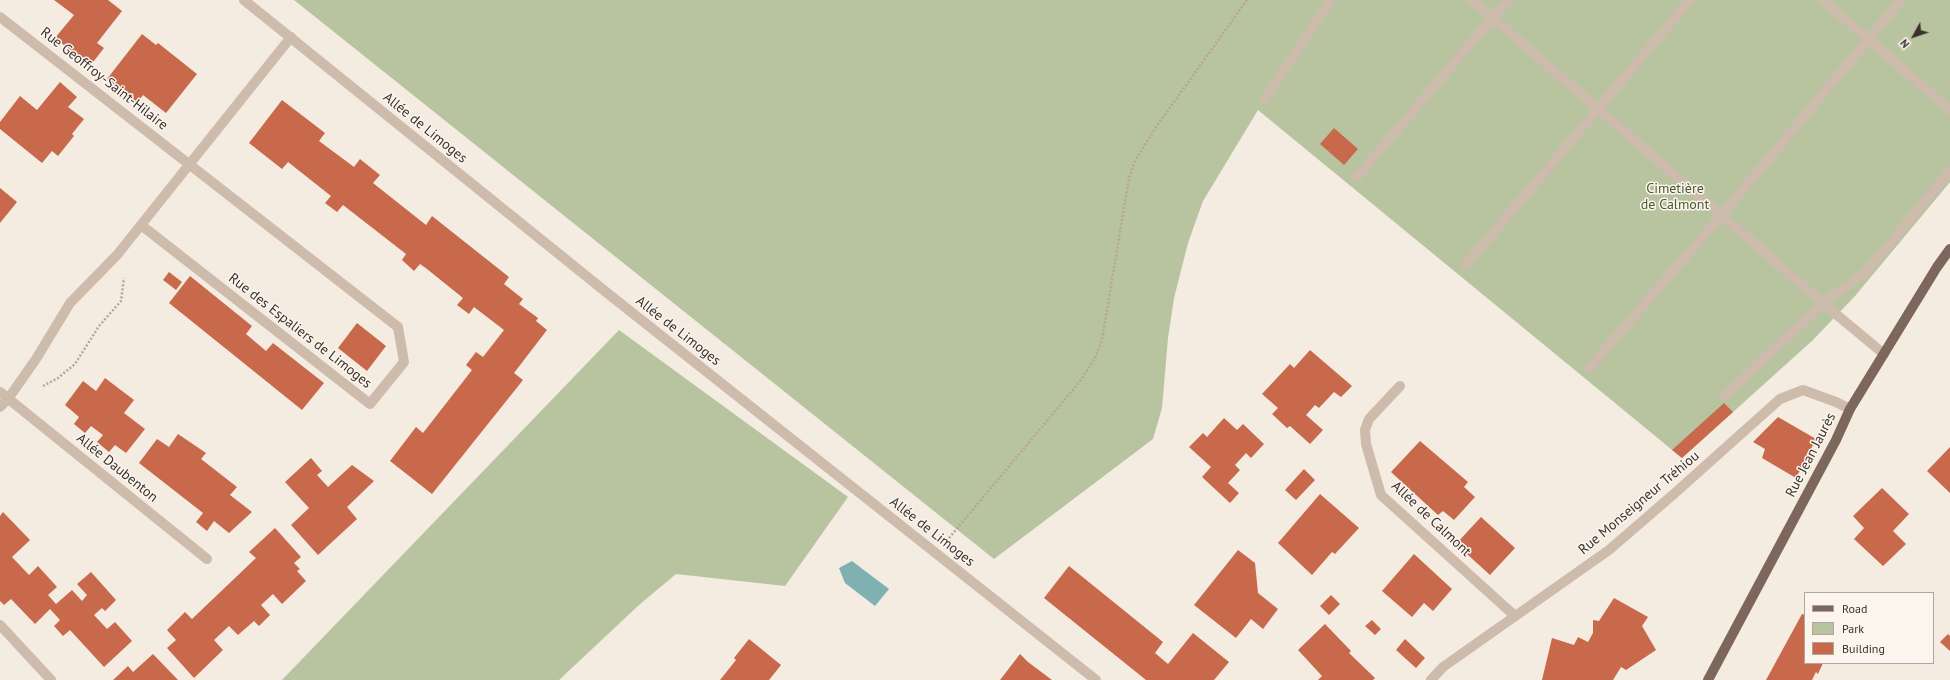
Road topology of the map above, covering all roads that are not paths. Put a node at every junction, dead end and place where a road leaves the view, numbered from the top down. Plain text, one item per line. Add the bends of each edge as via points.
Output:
1 (244, 0) edge
2 (1331, 0) edge
3 (1472, 0) edge
4 (1508, 0) edge
5 (1690, 0) edge
6 (1823, 0) edge
7 (1901, 0) edge
8 (0, 17) edge
9 (1493, 18) junction
10 (291, 37) junction
11 (1868, 39) junction
12 (1265, 99) dead end
13 (1597, 108) junction
14 (1950, 110) edge
15 (190, 163) junction
16 (1950, 171) edge
17 (1357, 177) dead end
18 (1721, 216) junction
19 (141, 225) junction
20 (1950, 249) edge
21 (1466, 265) dead end
22 (1823, 303) junction
23 (1884, 354) junction
24 (1589, 368) dead end
25 (1400, 386) dead end
26 (0, 392) edge
27 (1726, 396) dead end
28 (8, 399) junction
29 (0, 407) edge
30 (1850, 409) junction
31 (207, 559) dead end
32 (1515, 616) junction
33 (0, 625) edge
34 (51, 680) edge
35 (1096, 680) edge
36 (1431, 680) edge
37 (1708, 680) edge

1 - 10 street, Allée de Limoges
2 - 12 street
3 - 9 street
4 - 9 street
5 - 13 street
6 - 11 street
7 - 11 street
8 - 15 street, Rue Geoffroy-Saint-Hilaire
9 - 13 street
9 - 17 street
10 - 15 street
10 - 35 street, Allée de Limoges via 606,292
11 - 14 street
11 - 18 street
13 - 18 street
13 - 21 street
15 - 19 street
15 - 19 street, Rue des Espaliers de Limoges via 398,327 404,362 370,404
16 - 22 street via 1866,272
18 - 22 street
18 - 24 street
19 - 28 street via 121,250 70,303
20 - 23 main road, Rue Jean Jaurès
22 - 23 street
22 - 27 street
23 - 30 main road, Rue Jean Jaurès
25 - 32 street, Allée de Calmont via 1369,419 1365,430 1366,444 1380,495
26 - 28 street
28 - 29 street
28 - 31 street, Allée Daubenton
30 - 32 street, Rue Monseigneur Tréhiou via 1803,390 1780,399 1609,550
30 - 37 main road, Rue Jean Jaurès
32 - 36 street, Rue Monseigneur Tréhiou via 1443,667
33 - 34 street

